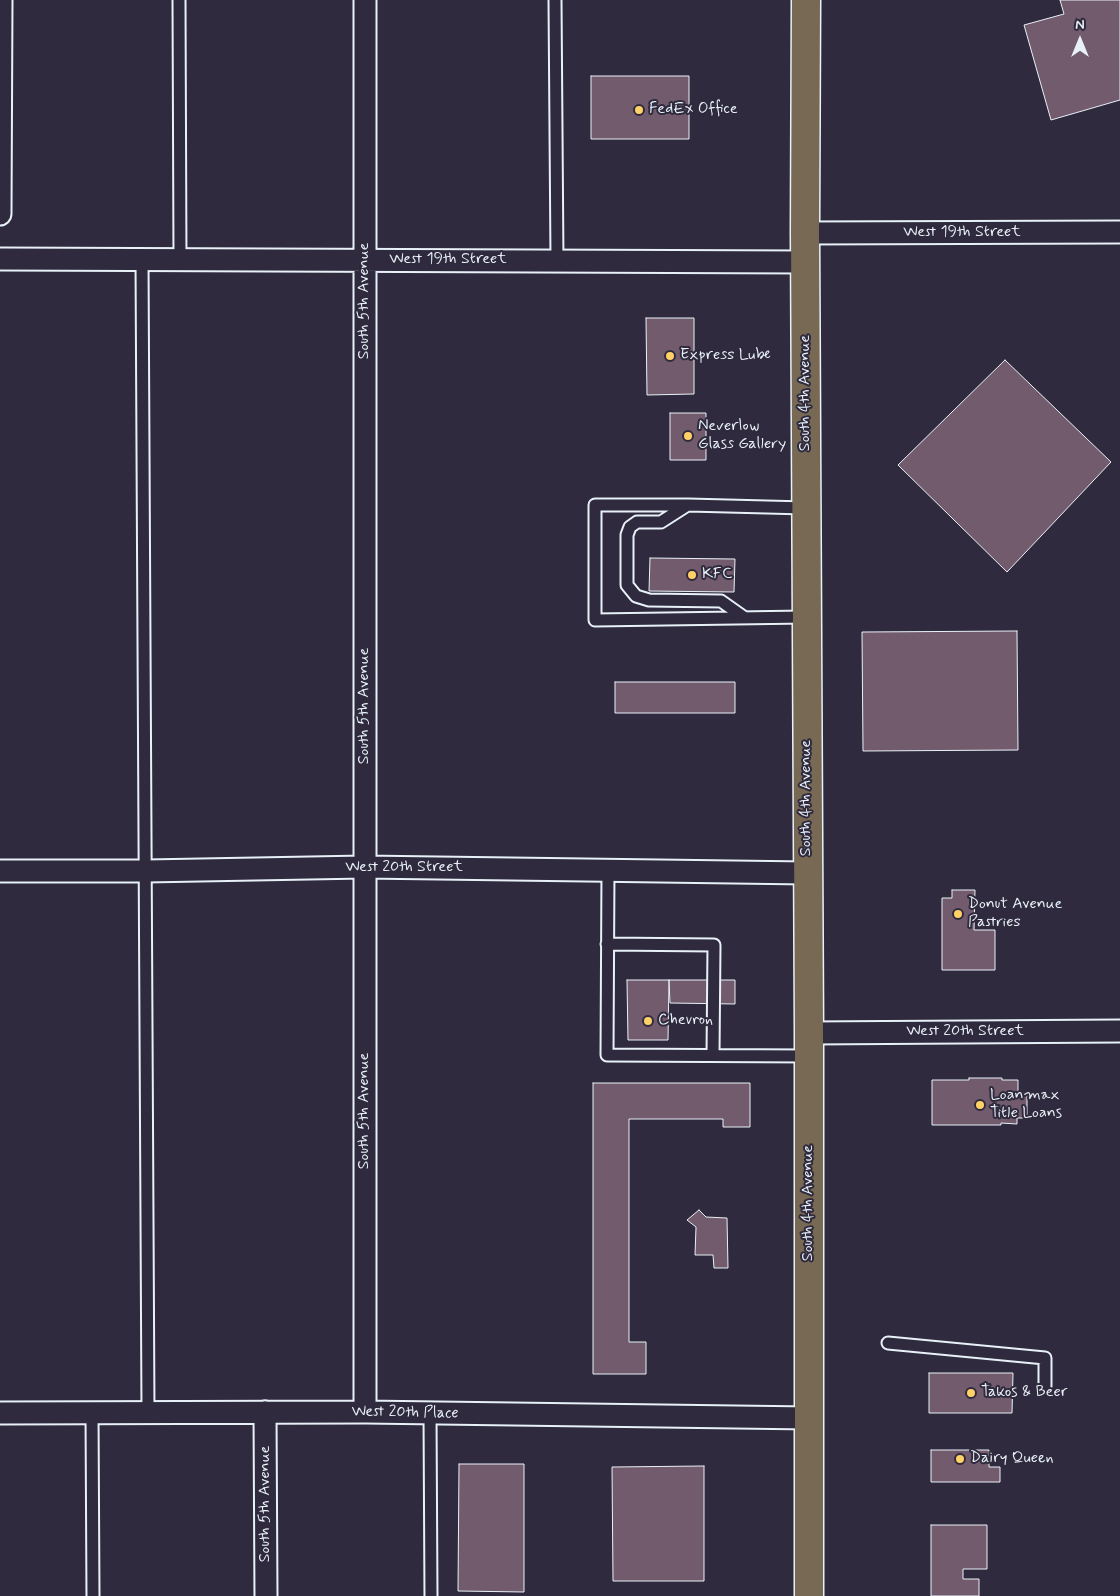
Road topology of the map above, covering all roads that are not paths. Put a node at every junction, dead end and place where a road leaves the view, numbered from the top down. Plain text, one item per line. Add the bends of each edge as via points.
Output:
1 (1, 0) edge
2 (179, 0) edge
3 (365, 0) edge
4 (555, 0) edge
5 (806, 0) edge
6 (0, 86) edge
7 (0, 214) edge
8 (1120, 232) edge
9 (805, 233) junction
10 (0, 259) edge
11 (142, 259) junction
12 (180, 259) junction
13 (366, 260) junction
14 (556, 260) junction
15 (805, 262) junction
16 (688, 505) junction
17 (806, 508) junction
18 (806, 617) junction
19 (745, 618) junction
20 (364, 867) junction
21 (0, 870) edge
22 (146, 870) junction
23 (608, 870) junction
24 (807, 873) junction
25 (607, 944) junction
26 (1120, 1031) edge
27 (809, 1044) junction
28 (713, 1056) junction
29 (888, 1343) dead end
30 (1045, 1386) dead end
31 (92, 1412) junction
32 (148, 1412) junction
33 (265, 1412) junction
34 (365, 1412) junction
35 (0, 1413) edge
36 (430, 1413) junction
37 (810, 1418) junction
38 (93, 1596) edge
39 (266, 1596) edge
40 (432, 1596) edge
41 (809, 1596) edge

1 - 6 street
2 - 12 lane
3 - 13 street, South 5th Avenue
4 - 14 lane
5 - 9 main road, South 4th Avenue
6 - 7 street
8 - 9 street, West 19th Street
9 - 15 main road, South 4th Avenue
10 - 11 street, West 19th Street
11 - 12 street, West 19th Street
11 - 22 lane
12 - 13 street, West 19th Street
13 - 14 street, West 19th Street
13 - 20 street, South 5th Avenue
14 - 15 street, West 19th Street
15 - 17 main road, South 4th Avenue
16 - 17 lane
16 - 19 lane via 661,522 637,522 630,527 627,535 627,585 636,596 650,600 721,601
16 - 19 lane via 595,505 595,620
17 - 18 main road, South 4th Avenue
18 - 19 lane
18 - 24 main road, South 4th Avenue
20 - 22 street, West 20th Street
20 - 23 street, West 20th Street
20 - 34 street, South 5th Avenue
21 - 22 street, West 20th Street
22 - 32 lane
23 - 24 street, West 20th Street
23 - 25 lane
24 - 27 main road, South 4th Avenue
25 - 28 lane via 714,945
25 - 28 lane via 606,1055
26 - 27 street, West 20th Street
27 - 28 lane
27 - 37 main road, South 4th Avenue
29 - 30 lane via 1045,1358
31 - 32 street, West 20th Place
31 - 35 street, West 20th Place
31 - 38 lane
32 - 33 street, West 20th Place
33 - 34 street, West 20th Place
33 - 39 street, South 5th Avenue
34 - 36 street, West 20th Place
36 - 37 street, West 20th Place
36 - 40 lane
37 - 41 main road, South 4th Avenue

